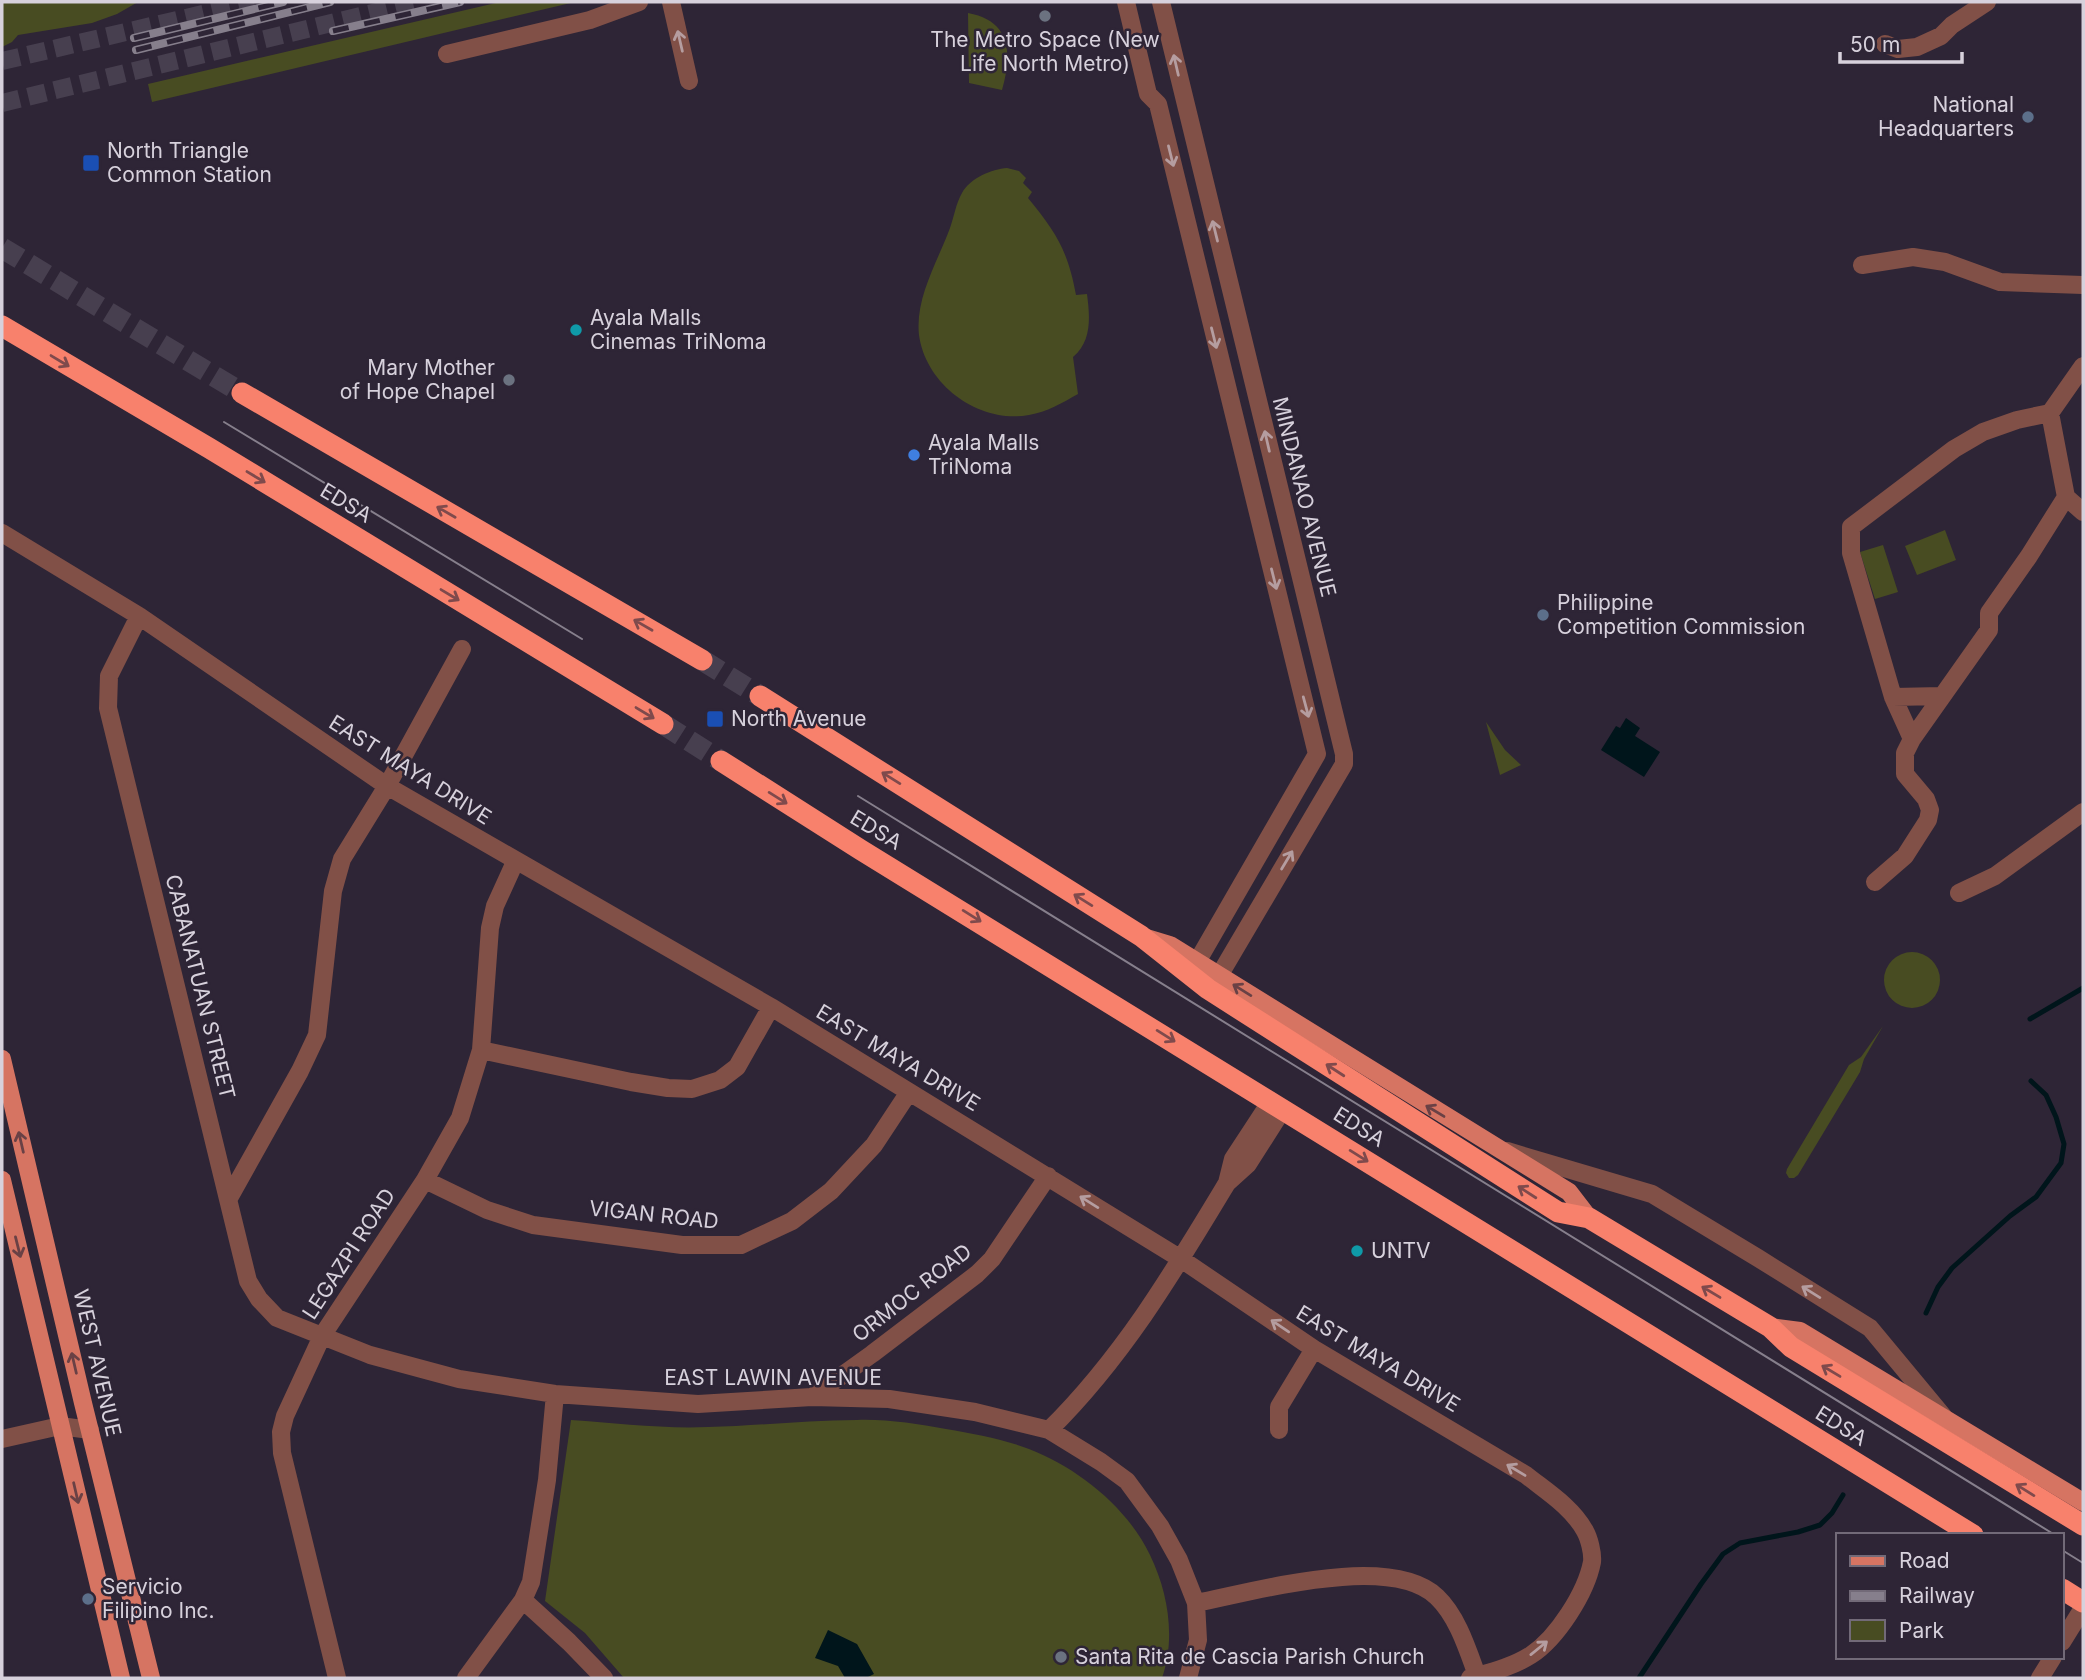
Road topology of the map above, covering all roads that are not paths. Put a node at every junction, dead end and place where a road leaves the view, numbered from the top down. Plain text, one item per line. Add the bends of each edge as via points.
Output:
1 (639, 2) edge
2 (671, 2) edge
3 (1126, 2) edge
4 (1161, 2) edge
5 (1987, 2) edge
6 (1885, 44) dead end
7 (447, 54) dead end
8 (690, 81) dead end
9 (1862, 265) dead end
10 (2083, 285) edge
11 (2, 326) edge
12 (2083, 366) edge
13 (242, 393) tunnel mouth
14 (2050, 413) junction
15 (2066, 498) junction
16 (2083, 512) edge
17 (2, 533) edge
18 (139, 617) junction
19 (462, 649) dead end
20 (702, 660) tunnel mouth
21 (760, 696) tunnel mouth
22 (1942, 696) junction
23 (1893, 698) junction
24 (663, 724) tunnel mouth
25 (1912, 739) junction
26 (721, 761) tunnel mouth
27 (387, 786) junction
28 (2083, 811) edge
29 (515, 862) junction
30 (1875, 881) dead end
31 (1959, 893) dead end
32 (1231, 905) junction
33 (1253, 919) junction
34 (1141, 936) junction
35 (1196, 962) junction
36 (1219, 976) junction
37 (771, 1007) junction
38 (481, 1051) junction
39 (2, 1059) edge
40 (909, 1092) junction
41 (1277, 1105) junction
42 (1494, 1147) junction
43 (1048, 1177) junction
44 (2, 1180) edge
45 (425, 1180) junction
46 (229, 1198) junction
47 (1588, 1218) junction
48 (1181, 1259) junction
49 (1770, 1327) junction
50 (322, 1336) junction
51 (1314, 1349) junction
52 (555, 1394) junction
53 (812, 1397) junction
54 (1946, 1419) junction
55 (60, 1426) junction
56 (90, 1430) junction
57 (1049, 1430) junction
58 (1279, 1430) dead end
59 (2, 1439) edge
60 (2083, 1502) edge
61 (2083, 1525) edge
62 (1969, 1533) edge
63 (2064, 1590) edge
64 (523, 1600) junction
65 (2083, 1602) edge
66 (1196, 1603) junction
67 (2083, 1608) edge
68 (2064, 1639) edge
69 (2052, 1659) edge
70 (1475, 1677) edge
71 (121, 1678) edge
72 (152, 1678) edge
73 (337, 1678) edge
74 (466, 1678) edge
75 (604, 1678) edge
76 (1188, 1678) edge
77 (2040, 1678) edge

1 - 7 street via 590,20
8 -> 2 street
3 -> 32 street via 1148,94 1158,104 1318,754
33 -> 4 street, MINDANAO AVENUE via 1344,764 1344,754
5 - 6 street via 1941,36 1917,47 1898,49
9 - 10 street via 1913,257 1945,262 2000,282
11 -> 24 highway, EDSA
12 - 14 street
20 -> 13 highway, EDSA
14 - 15 street
14 - 23 street via 1983,432 1851,527 1851,553
15 - 16 street
15 - 22 street via 1989,613 1989,630
17 - 18 street, EAST MAYA DRIVE
18 - 27 street, EAST MAYA DRIVE
18 - 46 street, CABANATUAN STREET via 108,676 108,708
19 - 27 street
34 -> 21 highway, EDSA
22 - 23 street
22 - 25 street
23 - 25 street
25 - 30 street via 1905,753 1905,774 1926,799 1928,820 1905,856
26 -> 41 highway, EDSA
27 - 29 street, EAST MAYA DRIVE
27 - 46 street via 337,873 317,1035
28 - 31 street via 2006,869
29 - 37 street, EAST MAYA DRIVE
29 - 38 street, LEGAZPI ROAD via 490,928
32 - 33 street via 1242,919
32 - 35 street
33 - 36 street, MINDANAO AVENUE
34 - 35 main road, EDSA via 1170,945
47 -> 34 highway, EDSA via 1558,1212 1208,989
35 - 36 main road, EDSA
42 -> 36 main road, EDSA
37 - 38 street via 737,1067 720,1080 692,1089 631,1082
37 - 40 street, EAST MAYA DRIVE
38 - 45 street, LEGAZPI ROAD via 460,1118
56 -> 39 main road, WEST AVENUE
40 - 43 street, EAST MAYA DRIVE
40 - 45 street, VIGAN ROAD via 874,1145 831,1191 792,1221 741,1245 682,1245 533,1224 487,1210
41 - 48 street via 1233,1159 1227,1183
41 -> 62 highway, EDSA
42 - 47 main road, EDSA via 1569,1192
54 -> 42 street via 1870,1328 1758,1258 1651,1194
48 -> 43 street, EAST MAYA DRIVE
43 - 53 street, ORMOC ROAD via 992,1259 977,1273
44 -> 55 main road
45 - 50 street, LEGAZPI ROAD
46 - 50 street, CABANATUAN STREET via 248,1281 259,1299 277,1318
49 -> 47 highway, EDSA
51 -> 48 street, EAST MAYA DRIVE
48 - 57 street via 1093,1385
49 - 54 main road, EDSA via 1800,1331
61 -> 49 highway, EDSA via 1791,1347
50 - 52 street, EAST LAWIN AVENUE via 370,1355 459,1379
50 - 73 street, LEGAZPI ROAD via 285,1416 281,1441
51 - 58 street via 1279,1407
70 -> 51 street, EAST MAYA DRIVE via 1532,1654 1560,1628 1592,1562 1586,1531 1526,1475
52 - 53 street, EAST LAWIN AVENUE via 698,1404
52 - 64 street via 545,1493 531,1582
53 - 57 street, EAST LAWIN AVENUE via 889,1399 975,1412
54 - 60 main road, EDSA
55 - 56 street
55 - 59 street
55 -> 71 main road
56 - 72 main road, WEST AVENUE
57 - 66 street, EAST LAWIN AVENUE via 1127,1481 1160,1526
63 - 65 highway
64 - 74 street
64 - 75 street
66 - 70 street via 1338,1576 1408,1580 1437,1596 1452,1615
66 - 76 street, EAST LAWIN AVENUE via 1198,1640
67 - 68 street
69 - 77 street

